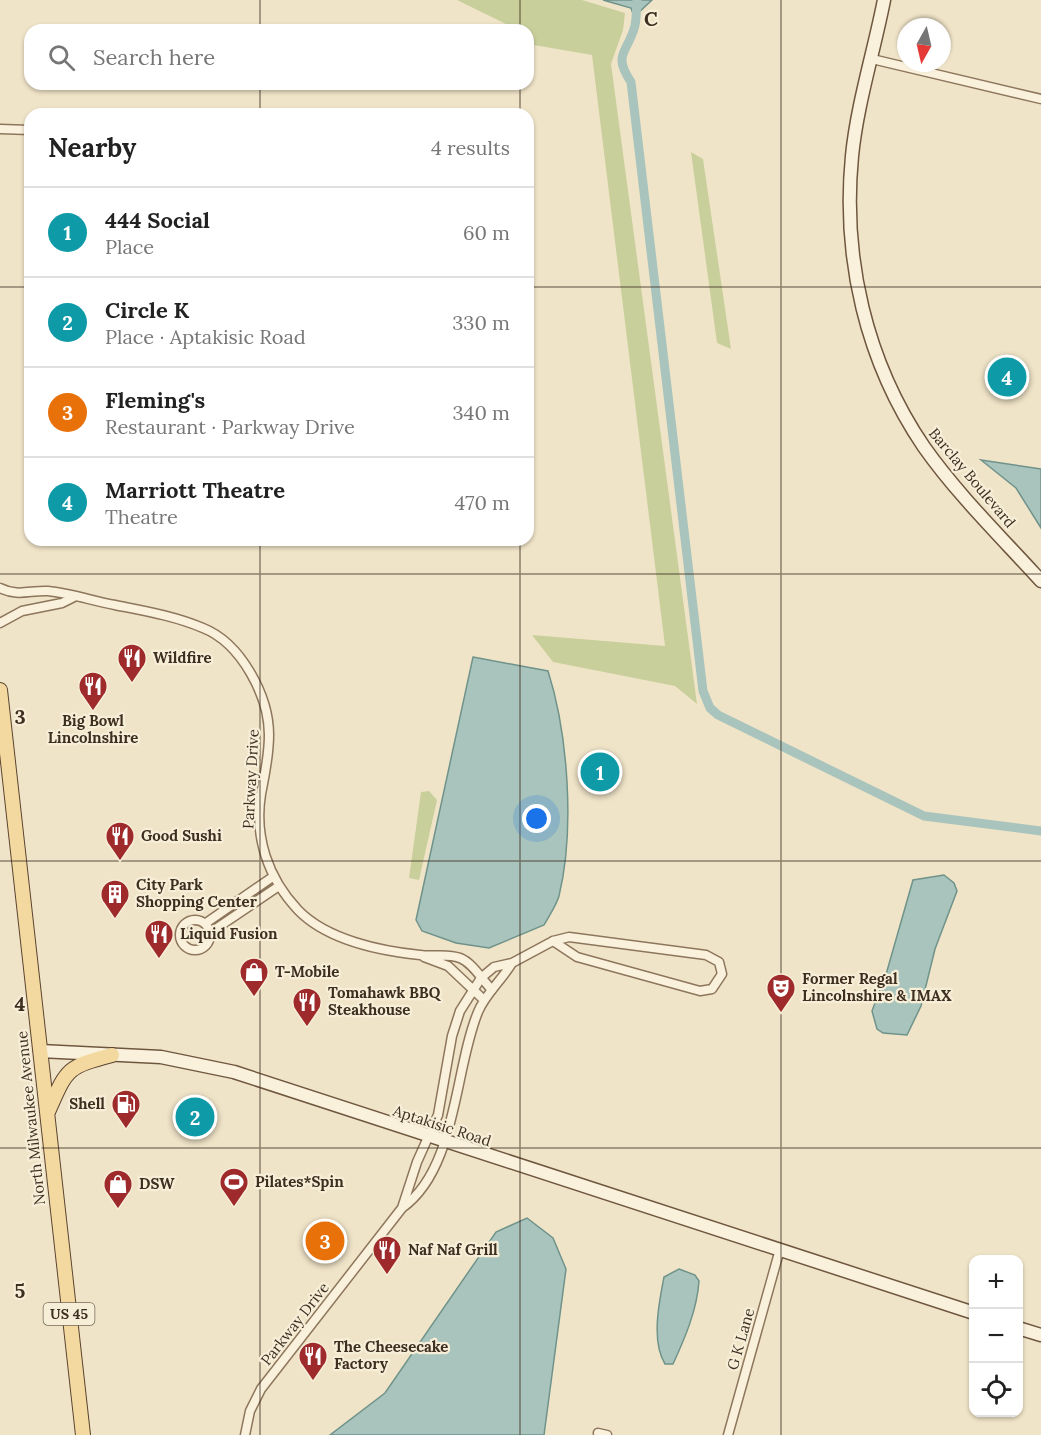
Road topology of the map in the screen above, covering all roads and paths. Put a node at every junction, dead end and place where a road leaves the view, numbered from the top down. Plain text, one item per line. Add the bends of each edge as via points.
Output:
1 (884, 0) edge
2 (872, 59) junction
3 (1041, 99) edge
4 (0, 129) edge
5 (24, 130) edge
6 (1041, 581) edge
7 (0, 588) edge
8 (74, 597) junction
9 (0, 623) edge
10 (0, 690) edge
11 (274, 876) junction
12 (279, 886) junction
13 (206, 923) junction
14 (211, 932) junction
15 (553, 941) junction
16 (421, 955) junction
17 (512, 963) junction
18 (481, 978) junction
19 (473, 990) junction
20 (492, 990) junction
21 (484, 1000) junction
22 (40, 1051) junction
23 (112, 1055) junction
24 (47, 1114) junction
25 (427, 1137) junction
26 (444, 1142) junction
27 (402, 1209) junction
28 (780, 1249) junction
29 (969, 1311) edge
30 (1023, 1330) edge
31 (1041, 1335) edge
32 (83, 1435) edge
33 (245, 1435) edge
34 (728, 1435) edge

1 - 2 main road, Barclay Boulevard
2 - 3 street
2 - 6 main road, Barclay Boulevard via 852,153 849,217 858,288 873,346 890,388 926,448
4 - 5 street
7 - 8 street, Parkway Drive via 13,594 47,591
8 - 9 street, Parkway Drive via 22,610
8 - 11 street, Parkway Drive via 206,628 242,661 264,705 269,732 259,820 262,846
10 - 22 main road, North Milwaukee Avenue / US 45
11 - 12 street, Parkway Drive
11 - 13 street
12 - 14 street
12 - 16 street, Parkway Drive via 300,912 325,929 374,946
13 - 14 street
13 - 14 street via 196,919 183,926 183,945 192,950 202,949
15 - 15 street, Parkway Drive via 578,957 700,991 712,989 722,974 719,962 706,955 581,937
15 - 17 street, Parkway Drive
16 - 18 street, Parkway Drive via 463,959
16 - 19 street, Parkway Drive via 448,966
17 - 18 street, Parkway Drive via 494,966
17 - 20 street, Parkway Drive
18 - 19 street, Parkway Drive
18 - 20 street, Parkway Drive
19 - 21 street, Parkway Drive
19 - 25 street, Parkway Drive via 460,1011 452,1036 438,1115
20 - 21 street, Parkway Drive
21 - 26 street, Parkway Drive via 467,1042
22 - 23 main road, Aptakisic Road
22 - 24 main road, North Milwaukee Avenue / US 45
23 - 24 main road via 77,1064 64,1077
23 - 25 main road, Aptakisic Road via 161,1058 234,1072
24 - 32 main road, North Milwaukee Avenue / US 45
25 - 26 main road, Aptakisic Road
25 - 27 street, Parkway Drive
26 - 27 street, Parkway Drive via 417,1198
26 - 28 main road, Aptakisic Road
27 - 33 street, Parkway Drive via 261,1389 249,1411
28 - 29 main road, Aptakisic Road
28 - 34 street, G K Lane
30 - 31 main road

